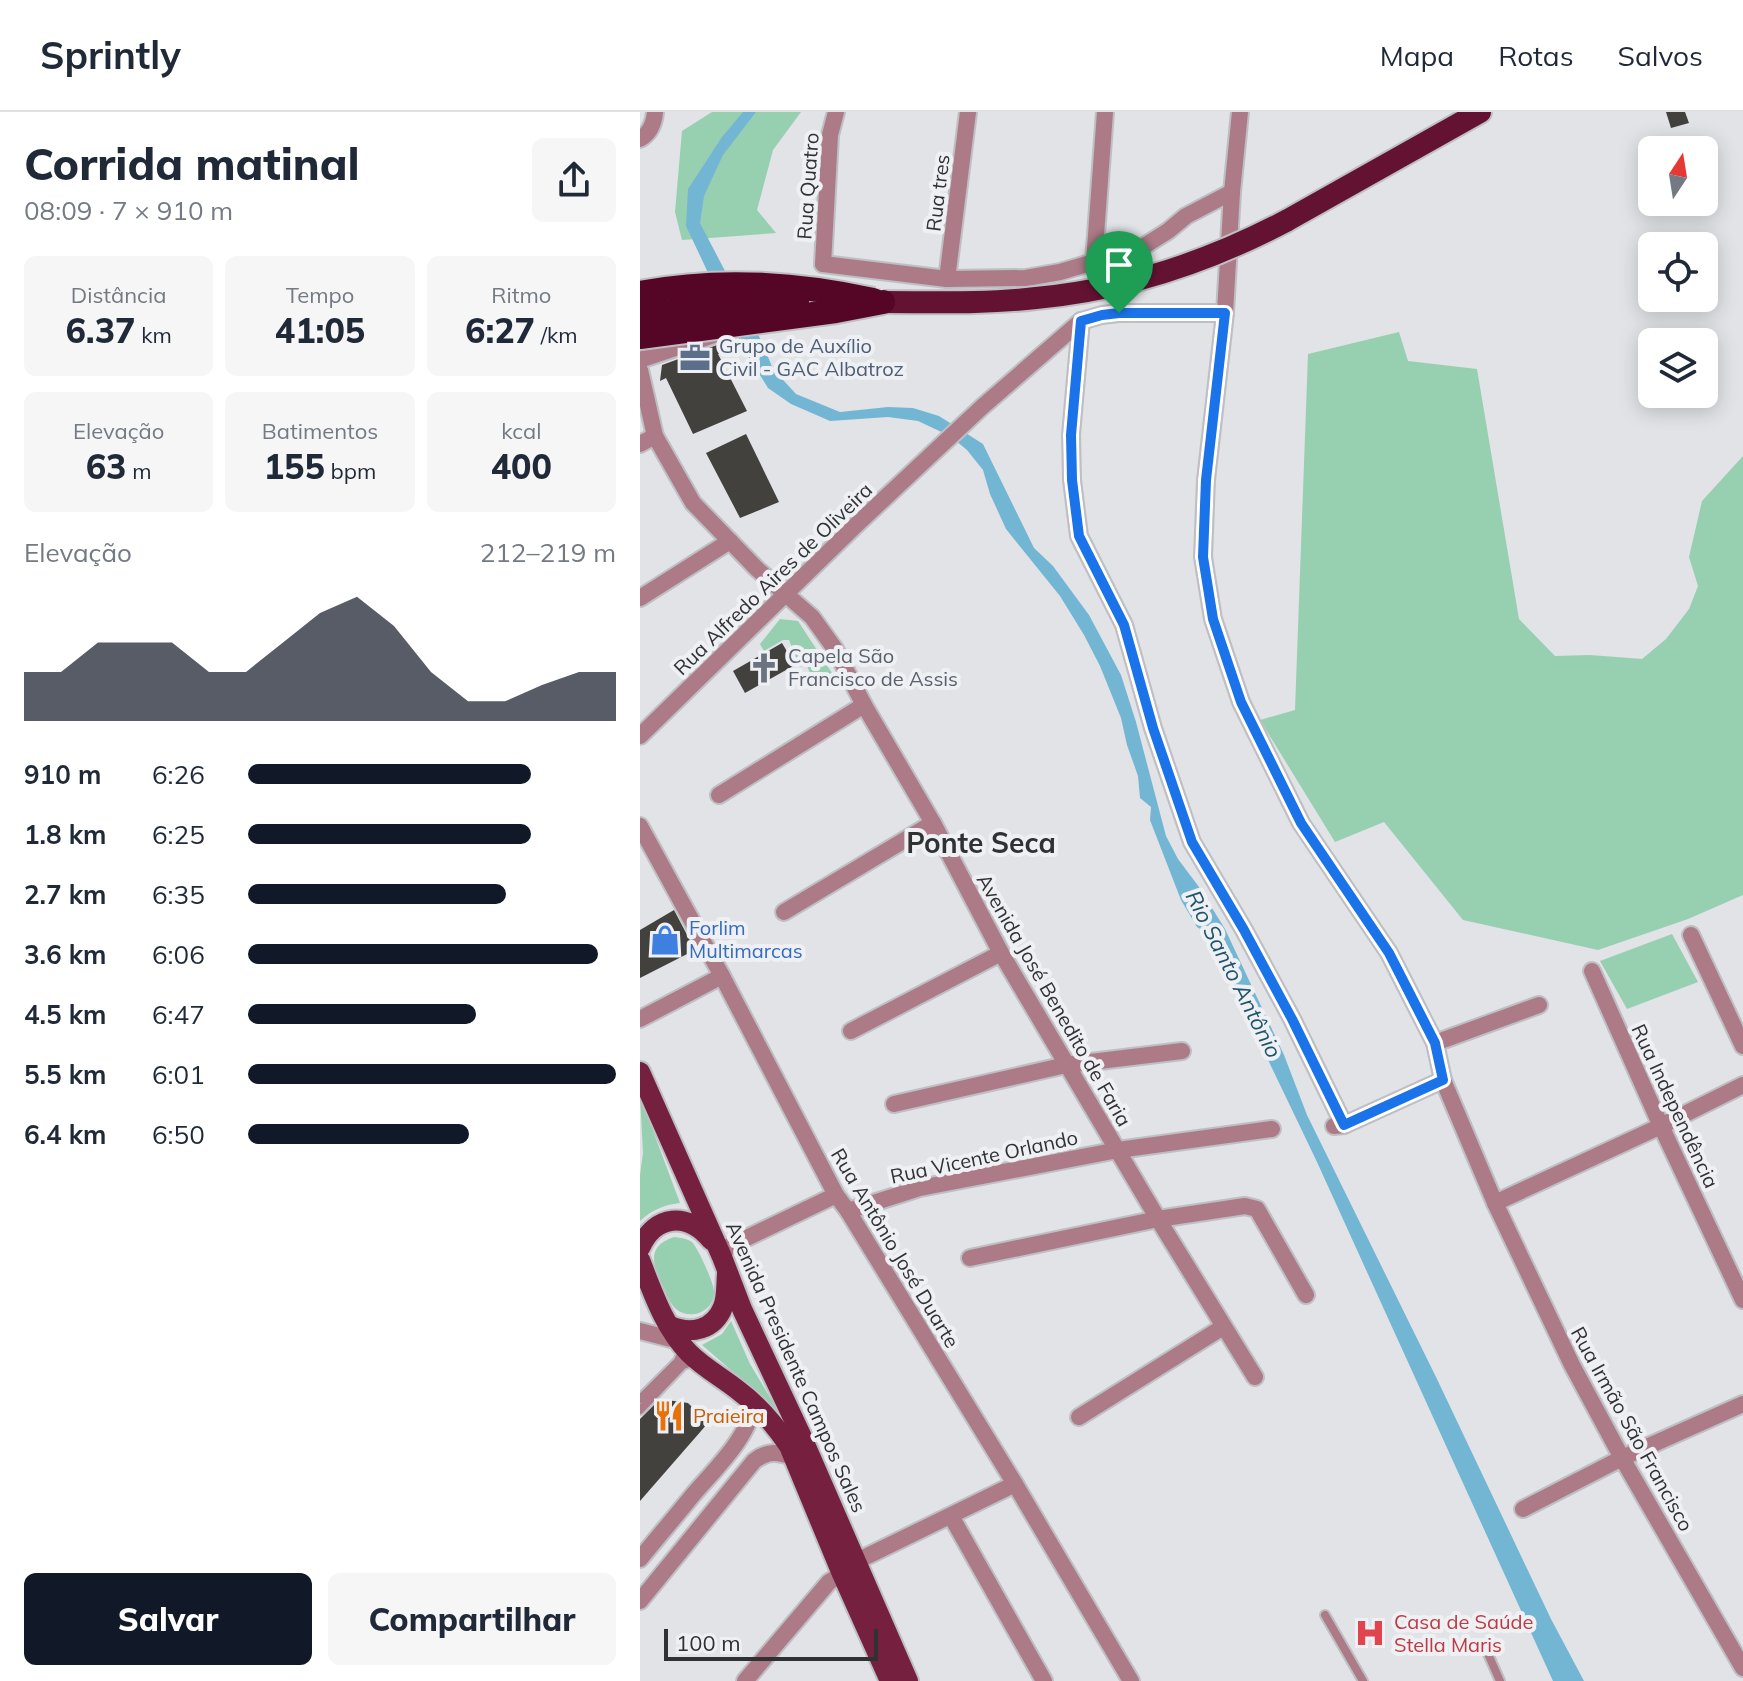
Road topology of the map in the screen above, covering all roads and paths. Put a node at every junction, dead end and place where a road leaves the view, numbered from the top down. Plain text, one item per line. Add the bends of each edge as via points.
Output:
1 (655, 112) edge
2 (836, 112) edge
3 (968, 112) edge
4 (1105, 112) edge
5 (1240, 112) edge
6 (1480, 112) edge
7 (640, 139) edge
8 (1232, 192) junction
9 (1094, 262) junction
10 (823, 264) junction
11 (947, 279) junction
12 (640, 293) edge
13 (883, 302) junction
14 (1225, 313) junction
15 (640, 316) edge
16 (1081, 321) junction
17 (640, 337) edge
18 (640, 360) edge
19 (640, 370) edge
20 (648, 440) edge
21 (730, 541) junction
22 (786, 593) junction
23 (640, 598) edge
24 (864, 705) junction
25 (640, 736) edge
26 (719, 795) dead end
27 (933, 823) junction
28 (640, 826) edge
29 (784, 912) dead end
30 (1691, 935) dead end
31 (1001, 953) junction
32 (1592, 971) dead end
33 (722, 976) junction
34 (1539, 1005) dead end
35 (640, 1019) edge
36 (851, 1031) dead end
37 (1435, 1043) junction
38 (1743, 1046) edge
39 (1182, 1051) dead end
40 (1066, 1065) junction
41 (640, 1072) edge
42 (1443, 1080) junction
43 (1743, 1085) edge
44 (894, 1104) dead end
45 (1661, 1126) junction
46 (1272, 1129) dead end
47 (1118, 1150) junction
48 (836, 1195) junction
49 (1495, 1203) junction
50 (848, 1211) junction
51 (1158, 1219) junction
52 (640, 1248) edge
53 (970, 1258) dead end
54 (640, 1260) edge
55 (724, 1264) junction
56 (1306, 1295) dead end
57 (1743, 1300) edge
58 (1223, 1327) junction
59 (640, 1331) edge
60 (681, 1347) junction
61 (1255, 1377) dead end
62 (640, 1399) edge
63 (753, 1402) junction
64 (1743, 1404) edge
65 (640, 1410) edge
66 (1079, 1417) dead end
67 (794, 1457) junction
68 (1622, 1458) junction
69 (1015, 1484) junction
70 (1523, 1509) dead end
71 (951, 1516) junction
72 (640, 1560) edge
73 (849, 1568) junction
74 (659, 1578) junction
75 (640, 1601) edge
76 (1325, 1615) dead end
77 (1485, 1647) dead end
78 (1743, 1668) edge
79 (745, 1681) edge
80 (890, 1681) edge
81 (908, 1681) edge
82 (1044, 1681) edge
83 (1131, 1681) edge
84 (1363, 1681) edge
85 (1500, 1681) edge

1 - 7 street via 651,129
2 - 10 street, Rua Quatro via 830,135
3 - 11 street, Rua tres
4 - 9 street
5 - 8 street, Rua Irmão São Francisco
6 - 13 highway, bridge via 1286,221 1216,254 1130,282 992,302
8 - 9 street via 1141,248
8 - 14 street, Rua Irmão São Francisco
9 - 11 street via 1026,278
10 - 11 street
10 - 18 street, bridge via 798,292 767,313
12 - 13 highway, bridge via 757,283
13 - 15 highway, bridge via 752,303
13 - 17 highway, bridge
14 - 16 street via 1119,313
14 - 37 street, Rua Irmão São Francisco via 1204,511 1203,557 1213,619 1241,702 1301,823 1389,953
16 - 22 street, Rua Alfredo Aires de Oliveira
16 - 42 street via 1071,435 1079,536 1124,625 1192,842 1278,994 1339,1125
19 - 20 street, Avenida José Benedito de Faria
20 - 21 street, Avenida José Benedito de Faria via 693,503
21 - 22 street, Avenida José Benedito de Faria
21 - 23 street
22 - 24 street, Avenida José Benedito de Faria via 823,631
22 - 25 street, Rua Alfredo Aires de Oliveira
24 - 26 street
24 - 27 street, Avenida José Benedito de Faria
27 - 29 street
27 - 31 street, Avenida José Benedito de Faria
28 - 33 street, Rua Antônio José Duarte
30 - 38 street
31 - 36 street
31 - 40 street, Avenida José Benedito de Faria
32 - 45 street, Rua Independência
33 - 35 street
33 - 48 street, Rua Antônio José Duarte
34 - 37 street
37 - 42 street, Rua Irmão São Francisco
39 - 40 street
40 - 44 street
40 - 47 street, Avenida José Benedito de Faria
41 - 55 main road, Avenida Presidente Campos Sales
42 - 49 street, Rua Irmão São Francisco
43 - 45 street
45 - 49 street
45 - 57 street, Rua Independência
46 - 47 street, Rua Vicente Orlando
47 - 50 street, Rua Vicente Orlando via 920,1188
47 - 51 street, Avenida José Benedito de Faria
48 - 50 street, Rua Antônio José Duarte
48 - 55 street via 728,1247
49 - 68 street, Rua Irmão São Francisco
50 - 69 street, Rua Antônio José Duarte
51 - 53 street
51 - 56 street via 1245,1206 1257,1209
51 - 58 street, Avenida José Benedito de Faria
52 - 55 main road via 661,1223 692,1224 708,1236
54 - 60 main road, Avenida Presidente Campos Sales
55 - 60 main road via 724,1303 716,1319 698,1330 678,1330
55 - 73 main road, Avenida Presidente Campos Sales via 801,1435
58 - 61 street, Avenida José Benedito de Faria
58 - 66 street
59 - 60 street
60 - 62 lane
60 - 63 main road, Avenida Presidente Campos Sales
60 - 65 lane via 687,1363
63 - 67 main road, Avenida Presidente Campos Sales via 777,1427
63 - 72 street via 731,1449
64 - 68 street
67 - 73 main road, Avenida Presidente Campos Sales
67 - 74 street via 769,1453 754,1461
68 - 70 street
68 - 78 street, Rua Irmão São Francisco
69 - 71 street
69 - 83 street, Rua Antônio José Duarte
71 - 73 street
71 - 82 street
72 - 74 street
73 - 79 street via 829,1582
73 - 80 main road, Avenida Presidente Campos Sales
73 - 81 main road, Avenida Presidente Campos Sales
74 - 75 street
76 - 84 lane
77 - 85 lane

